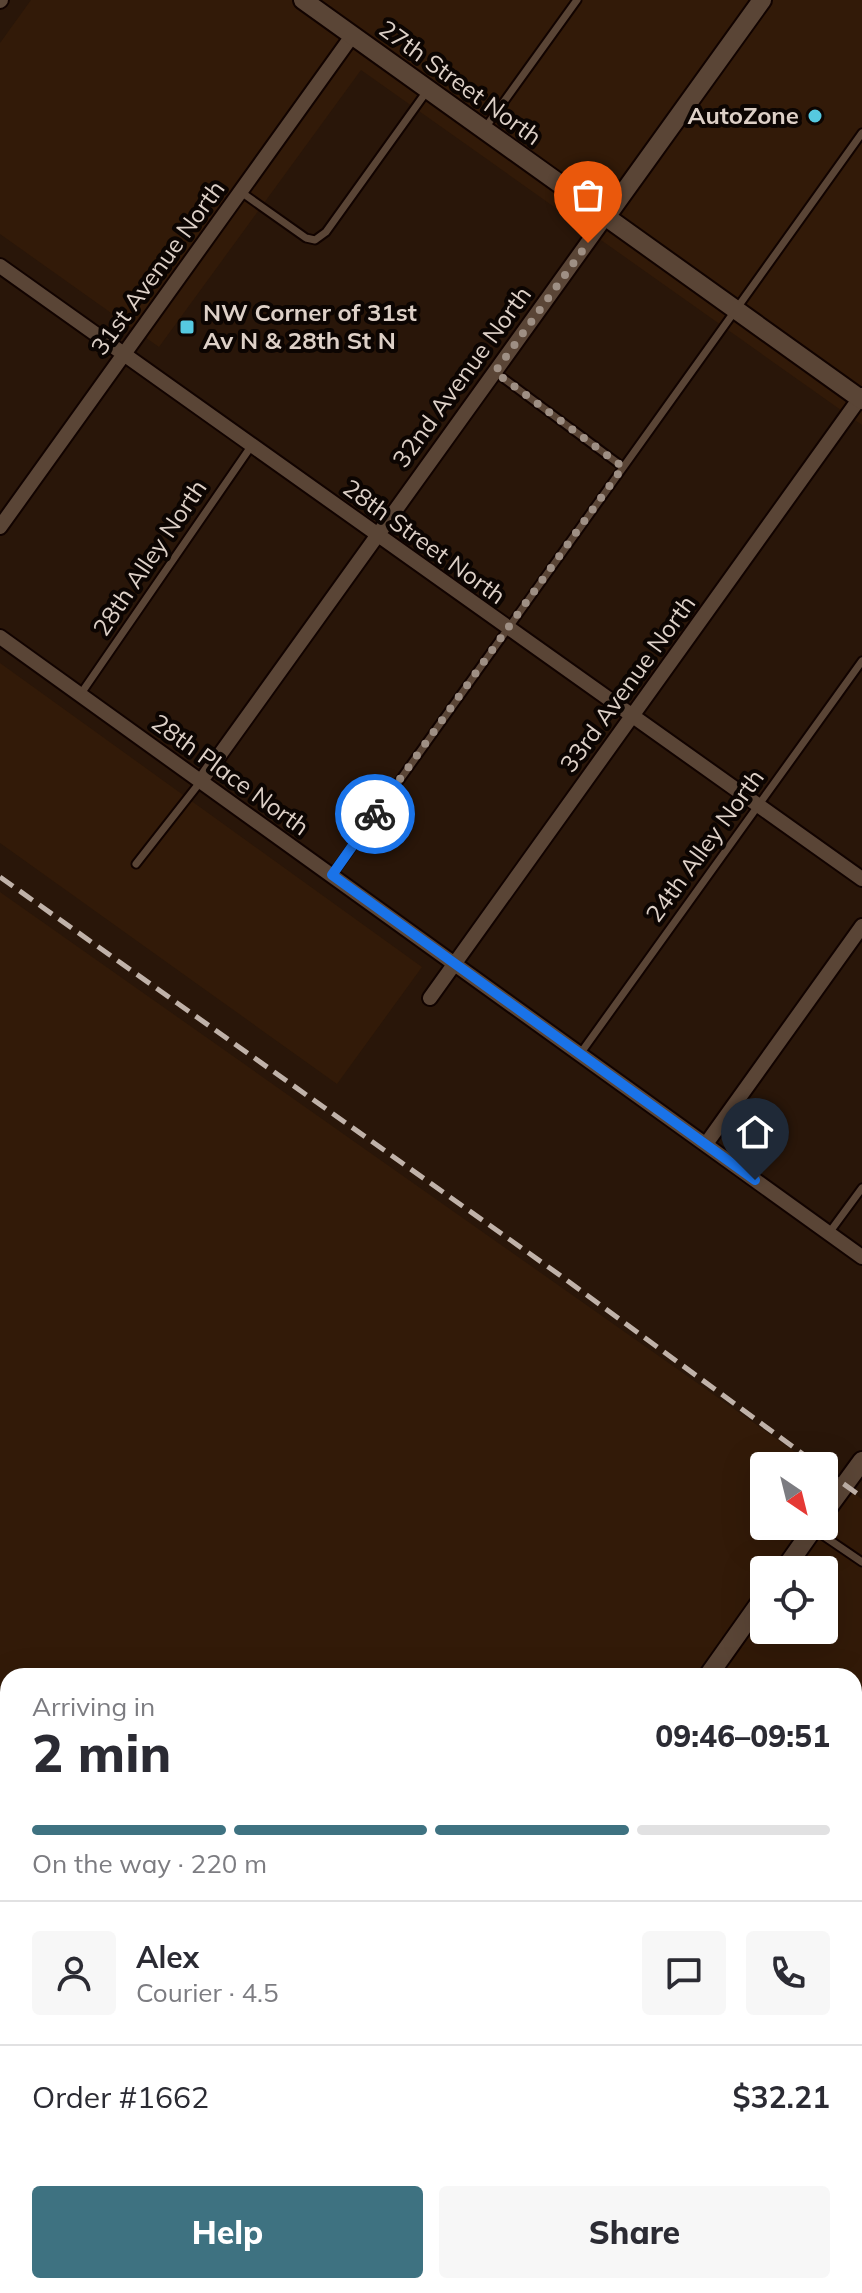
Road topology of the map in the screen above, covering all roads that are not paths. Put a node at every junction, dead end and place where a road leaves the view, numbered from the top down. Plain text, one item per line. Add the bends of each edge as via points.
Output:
1 (303, 0) edge
2 (577, 0) edge
3 (762, 0) edge
4 (352, 36) junction
5 (428, 89) junction
6 (484, 130) junction
7 (862, 133) edge
8 (241, 192) junction
9 (606, 217) junction
10 (0, 266) edge
11 (736, 310) junction
12 (124, 354) junction
13 (495, 372) junction
14 (861, 398) edge
15 (252, 445) junction
16 (623, 467) junction
17 (0, 527) edge
18 (377, 535) junction
19 (508, 629) junction
20 (0, 637) edge
21 (862, 661) edge
22 (80, 695) junction
23 (632, 717) junction
24 (201, 781) junction
25 (758, 806) junction
26 (136, 864) dead end
27 (332, 875) junction
28 (862, 879) edge
29 (862, 926) edge
30 (455, 964) junction
31 (430, 998) dead end
32 (580, 1054) junction
33 (706, 1144) junction
34 (862, 1188) edge
35 (829, 1233) junction
36 (862, 1257) edge
37 (862, 1461) edge
38 (838, 1494) edge
39 (837, 1540) edge
40 (862, 1562) edge
41 (750, 1617) edge
42 (714, 1668) edge

1 - 4 street, 27th Street North
2 - 6 lane
3 - 9 street, 32nd Avenue North
4 - 5 street, 27th Street North
4 - 8 street, 31st Avenue North
5 - 6 street, 27th Street North
5 - 8 lane via 326,232 315,240
6 - 9 street, 27th Street North
7 - 11 lane
8 - 12 street, 31st Avenue North
9 - 11 street, 27th Street North
9 - 13 street, 32nd Avenue North
10 - 12 street, 28th Street North
11 - 14 street, 27th Street North
11 - 16 lane
12 - 15 street, 28th Street North
12 - 17 street, 31st Avenue North
13 - 16 lane
13 - 18 street, 32nd Avenue North
14 - 23 street, 33rd Avenue North
15 - 18 street, 28th Street North
15 - 22 lane, 28th Alley North
16 - 19 lane
18 - 19 street, 28th Street North
18 - 24 street, 32nd Avenue North
19 - 23 street, 28th Street North
19 - 27 lane
20 - 22 street, 28th Place North
21 - 25 lane, 24th Alley North
22 - 24 street, 28th Place North
23 - 25 street, 28th Street North
23 - 30 street, 33rd Avenue North
24 - 26 lane
24 - 27 street, 28th Place North
25 - 28 street, 28th Street North
25 - 32 lane, 24th Alley North
27 - 30 street, 28th Place North
29 - 33 street
30 - 31 street, 33rd Avenue North
30 - 32 street, 28th Place North
32 - 33 street, 28th Place North
33 - 35 street, 28th Place North
34 - 35 lane
35 - 36 street, 28th Place North
37 - 38 street
39 - 40 lane
41 - 42 street

